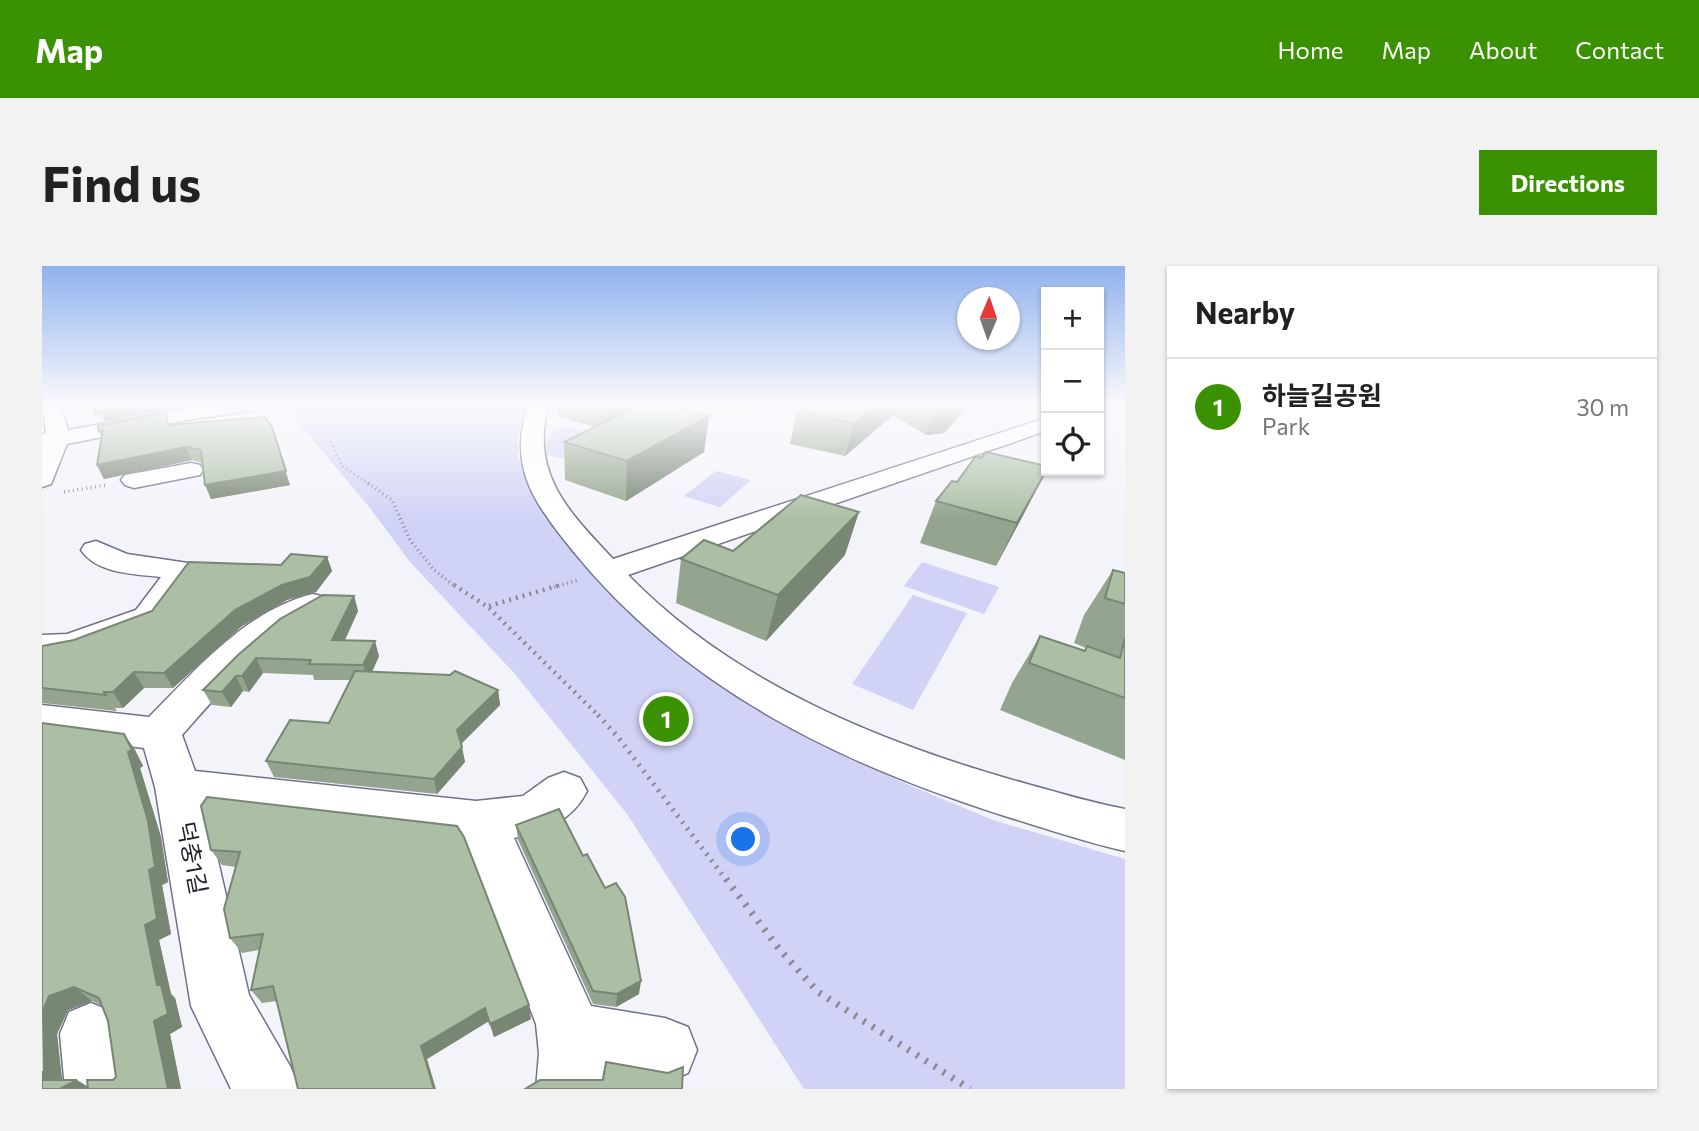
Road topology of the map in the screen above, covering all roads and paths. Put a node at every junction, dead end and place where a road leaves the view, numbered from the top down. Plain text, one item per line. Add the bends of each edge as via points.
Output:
1 (49, 442) edge
2 (142, 442) edge
3 (331, 442) dead end
4 (530, 442) edge
5 (991, 442) edge
6 (142, 447) edge
7 (191, 470) dead end
8 (43, 472) edge
9 (134, 480) dead end
10 (96, 550) dead end
11 (606, 572) junction
12 (313, 604) edge
13 (488, 607) junction
14 (42, 647) edge
15 (42, 720) edge
16 (158, 735) junction
17 (178, 787) junction
18 (564, 791) dead end
19 (476, 821) junction
20 (1125, 830) edge
21 (665, 1050) dead end
22 (569, 1061) edge
23 (267, 1089) edge
24 (970, 1089) edge

1 - 8 street
2 - 6 street
3 - 13 path via 342,467 391,500 410,540 434,570
4 - 11 street via 542,489
5 - 11 street
7 - 9 street
10 - 14 street via 120,562 177,570 177,579 142,621 71,645
11 - 13 path
11 - 20 street via 691,648 808,718 986,792
12 - 16 street via 274,623 222,667
13 - 24 path via 618,737 780,950 818,992
15 - 16 street
16 - 17 street, 덕충1길
17 - 19 street
17 - 23 street, 덕충1길 via 221,1006
18 - 19 street via 553,802 515,818
19 - 22 street via 491,842
21 - 22 street

